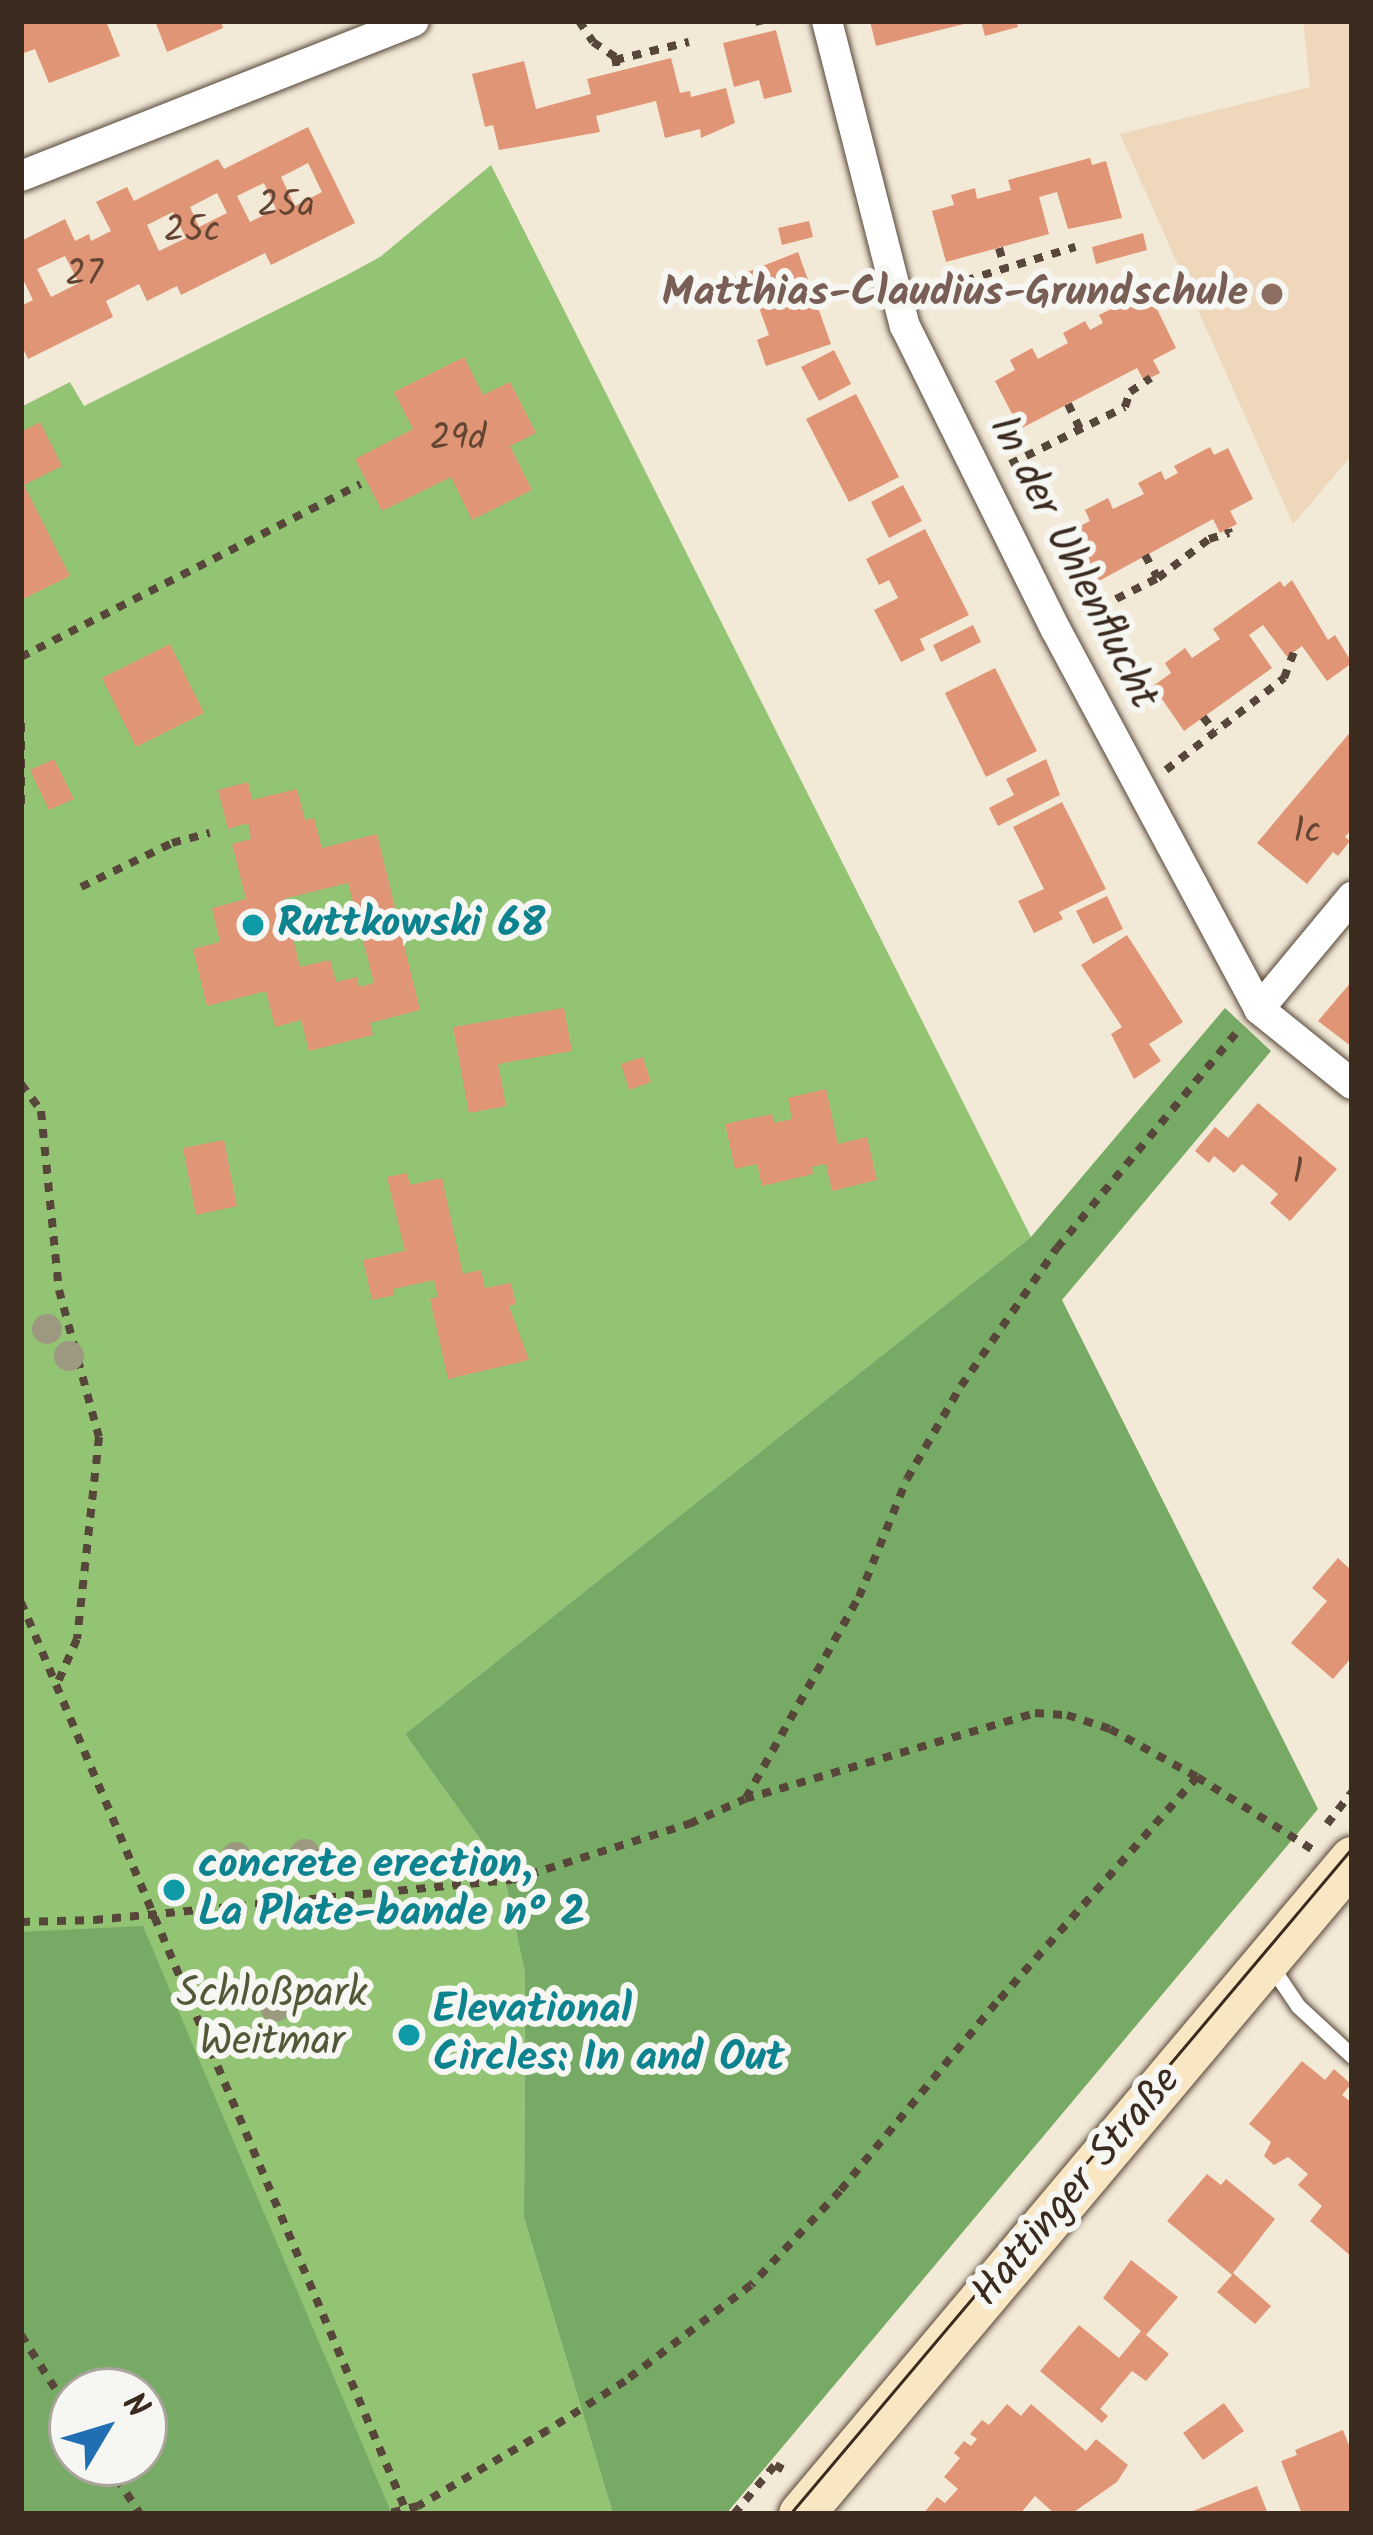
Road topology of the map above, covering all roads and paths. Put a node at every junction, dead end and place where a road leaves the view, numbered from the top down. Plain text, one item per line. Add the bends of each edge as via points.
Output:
1 (414, 21) edge
2 (579, 21) edge
3 (827, 21) edge
4 (689, 43) dead end
5 (21, 176) edge
6 (1076, 247) dead end
7 (999, 248) dead end
8 (1005, 268) junction
9 (895, 302) junction
10 (1151, 378) dead end
11 (1068, 404) dead end
12 (1080, 429) junction
13 (981, 479) junction
14 (361, 484) dead end
15 (1228, 529) dead end
16 (1145, 555) dead end
17 (1158, 578) junction
18 (1056, 630) junction
19 (21, 657) edge
20 (1296, 661) dead end
21 (1203, 717) dead end
22 (21, 723) edge
23 (1215, 732) junction
24 (1142, 790) junction
25 (21, 804) edge
26 (210, 833) dead end
27 (81, 887) dead end
28 (1352, 897) edge
29 (1259, 1009) junction
30 (21, 1084) edge
31 (1352, 1084) edge
32 (21, 1602) edge
33 (56, 1685) junction
34 (1197, 1777) junction
35 (745, 1799) junction
36 (1346, 1867) edge
37 (152, 1914) junction
38 (21, 1922) edge
39 (1267, 1961) junction
40 (1352, 2056) edge
41 (21, 2336) edge
42 (48, 2378) edge
43 (775, 2465) dead end
44 (123, 2487) edge
45 (406, 2512) edge
46 (140, 2514) edge
47 (386, 2514) edge
48 (734, 2514) edge
49 (801, 2514) edge

1 - 5 street
2 - 4 path via 616,64
3 - 9 street, In der Uhlenflucht
6 - 8 path
7 - 8 path
8 - 9 path
9 - 13 street, In der Uhlenflucht
10 - 12 path via 1125,406
11 - 12 path
12 - 13 path
13 - 18 street, In der Uhlenflucht
14 - 19 path
15 - 17 path
16 - 17 path
17 - 18 path
18 - 24 street, In der Uhlenflucht
20 - 23 path
21 - 23 path
22 - 25 path
23 - 24 path
24 - 29 street, In der Uhlenflucht
26 - 27 path
28 - 29 street
29 - 31 street, In der Uhlenflucht
29 - 35 path via 1058,1247 961,1386 907,1478 859,1597
30 - 33 path via 41,1111 59,1290 99,1437 77,1639
32 - 33 path
33 - 37 path
34 - 35 path via 1110,1729 1035,1713
34 - 36 path
34 - 45 path via 751,2285 625,2381
35 - 37 path via 512,1880
36 - 39 main road, Hattinger Straße
37 - 38 path
37 - 45 path
39 - 40 lane via 1298,2006
39 - 49 main road, Hattinger Straße
41 - 42 path
43 - 48 path
44 - 46 path
45 - 47 path

